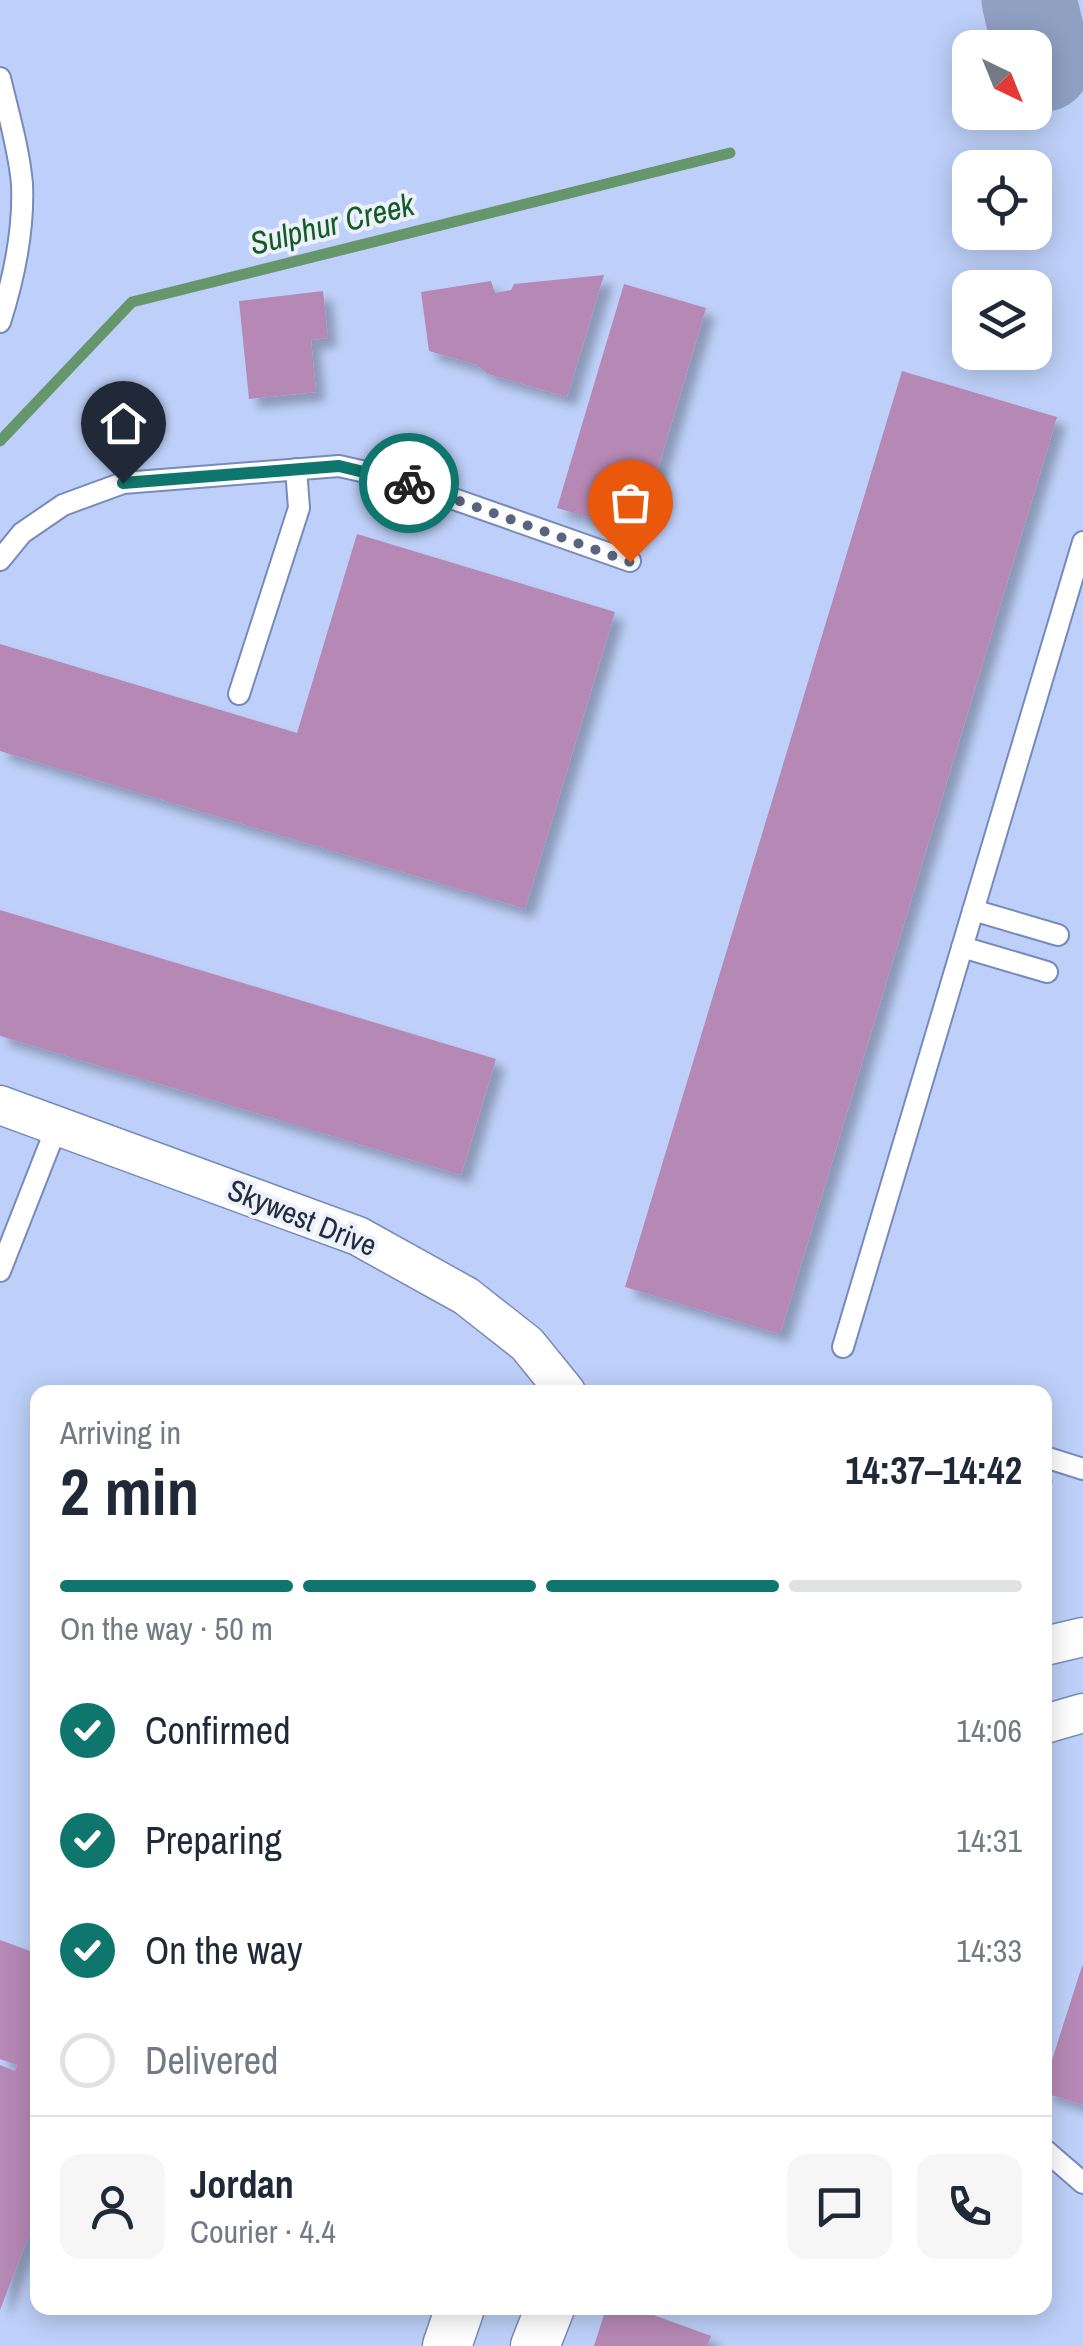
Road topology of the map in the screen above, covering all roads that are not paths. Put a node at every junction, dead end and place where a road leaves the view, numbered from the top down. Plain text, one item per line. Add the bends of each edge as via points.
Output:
1 (0, 78) edge
2 (0, 322) edge
3 (296, 468) junction
4 (1083, 542) edge
5 (0, 560) edge
6 (630, 562) dead end
7 (238, 694) dead end
8 (973, 910) junction
9 (1058, 935) dead end
10 (962, 947) junction
11 (1047, 972) dead end
12 (0, 1105) edge
13 (57, 1126) junction
14 (0, 1271) edge
15 (843, 1347) dead end
16 (560, 1385) edge
17 (1052, 1459) edge
18 (1083, 1468) edge
19 (1083, 1637) edge
20 (1052, 1644) edge
21 (1083, 1713) edge
22 (1052, 1722) edge
23 (1052, 2156) edge
24 (1083, 2183) edge
25 (458, 2315) edge
26 (547, 2315) edge
27 (447, 2346) edge
28 (536, 2346) edge

1 - 2 lane via 22,182 12,284
3 - 5 lane via 123,483 63,506 22,533
3 - 6 lane via 339,466 397,479
3 - 7 lane via 300,508
4 - 8 lane
8 - 9 lane
8 - 10 lane
10 - 11 lane
10 - 15 lane
12 - 13 street, Skywest Drive
13 - 14 lane
13 - 16 street, Skywest Drive via 358,1236 466,1296 527,1344
17 - 18 lane
19 - 20 street
21 - 22 street
23 - 24 lane
25 - 27 street
26 - 28 street

